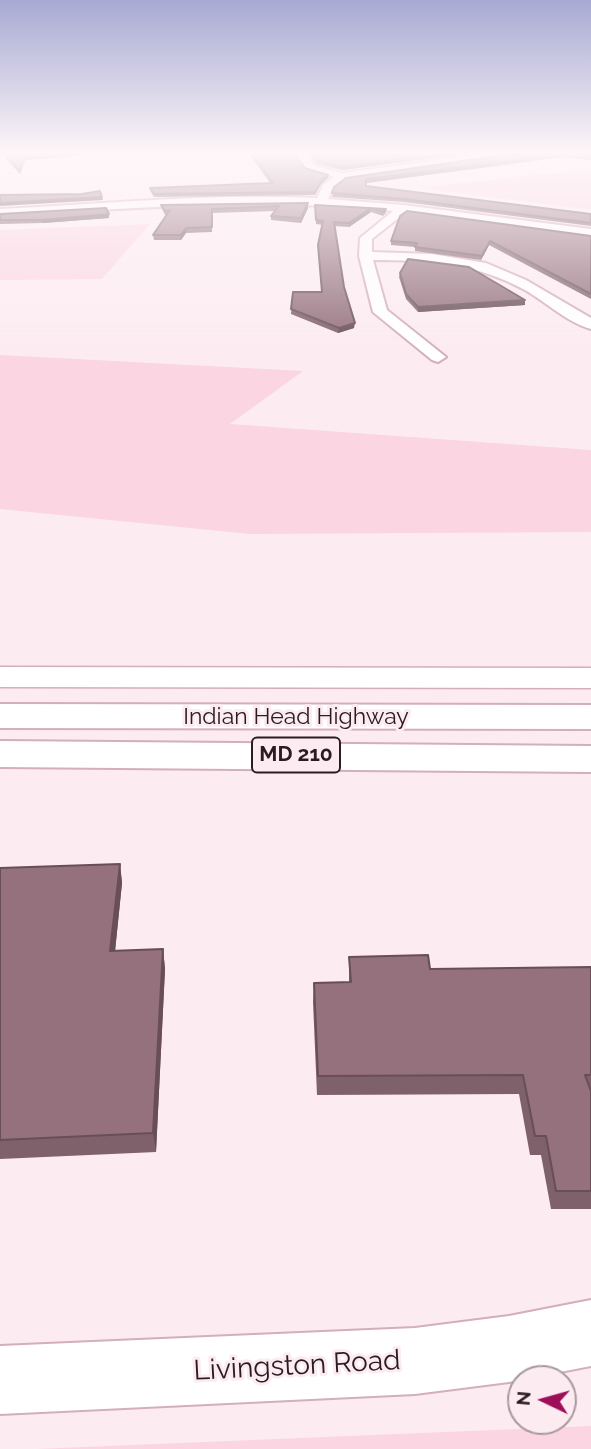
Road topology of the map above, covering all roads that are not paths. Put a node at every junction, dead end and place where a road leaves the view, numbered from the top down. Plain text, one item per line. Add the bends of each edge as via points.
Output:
1 (388, 220) edge
2 (491, 220) edge
3 (591, 233) edge
4 (365, 256) junction
5 (591, 324) edge
6 (438, 357) dead end
7 (0, 677) edge
8 (591, 678) edge
9 (0, 716) edge
10 (591, 717) edge
11 (0, 754) edge
12 (591, 759) edge
13 (591, 1333) edge
14 (0, 1380) edge

1 - 4 street via 368,234
2 - 3 street
4 - 5 street via 428,257 485,267
4 - 6 street via 380,312
7 - 8 street
9 - 10 main road, Indian Head Highway / MD 210
11 - 12 main road, Indian Head Highway / MD 210
13 - 14 main road, Livingston Road via 415,1361

